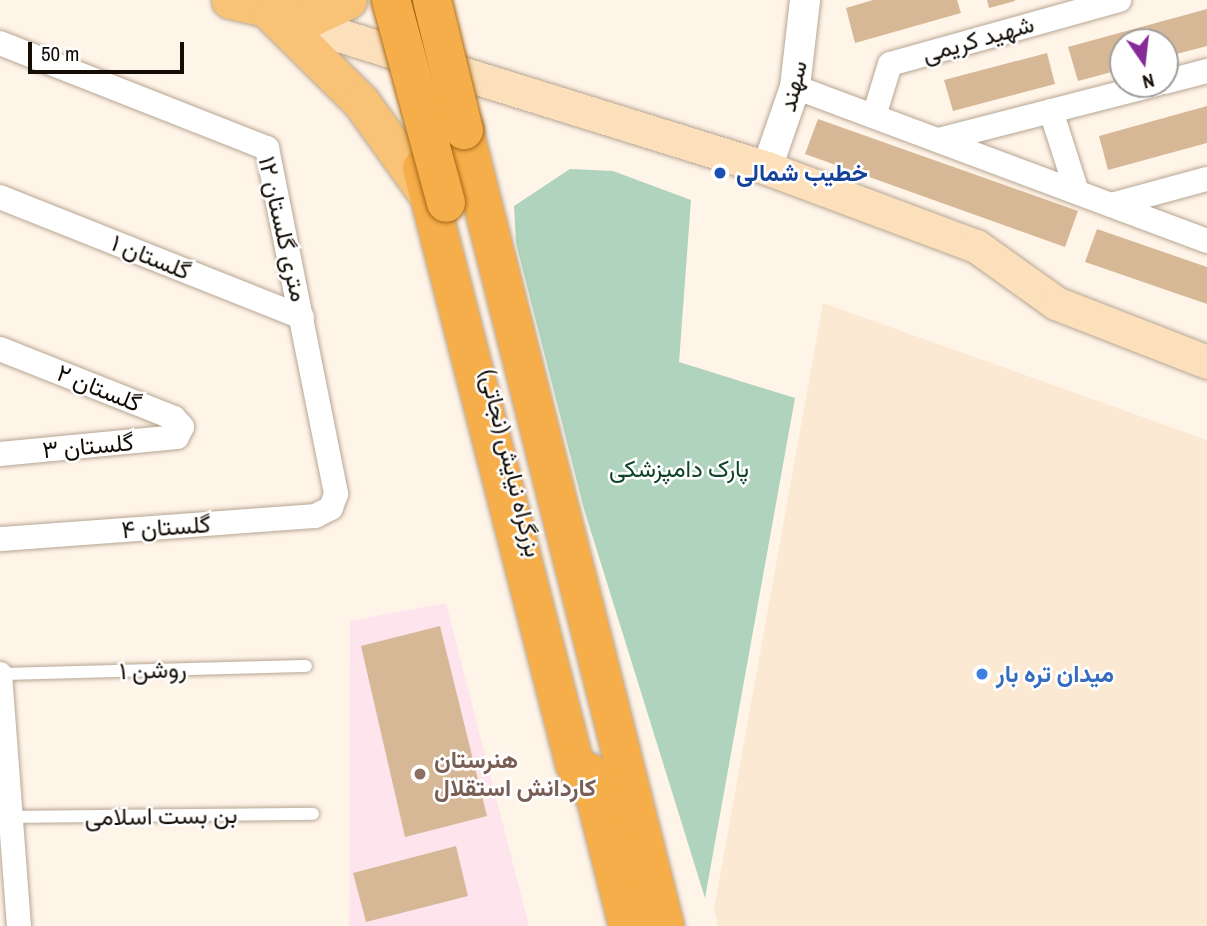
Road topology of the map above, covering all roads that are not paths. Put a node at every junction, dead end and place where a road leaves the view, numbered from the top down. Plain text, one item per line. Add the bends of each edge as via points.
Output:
1 (230, 0) edge
2 (348, 0) edge
3 (377, 0) edge
4 (391, 0) edge
5 (432, 0) edge
6 (449, 0) edge
7 (805, 0) edge
8 (1119, 0) edge
9 (272, 14) junction
10 (0, 43) edge
11 (391, 52) junction
12 (1207, 71) edge
13 (467, 75) junction
14 (1179, 78) edge
15 (795, 87) junction
16 (1109, 96) edge
17 (361, 102) junction
18 (406, 108) junction
19 (1051, 111) junction
20 (874, 116) junction
21 (938, 140) junction
22 (767, 168) junction
23 (1207, 179) edge
24 (1077, 192) junction
25 (0, 197) edge
26 (430, 198) junction
27 (1111, 205) junction
28 (1207, 241) edge
29 (302, 317) junction
30 (0, 349) edge
31 (1207, 362) edge
32 (177, 437) joint
33 (0, 454) edge
34 (331, 508) joint
35 (0, 539) edge
36 (306, 666) dead end
37 (0, 674) edge
38 (610, 791) junction
39 (313, 814) dead end
40 (10, 817) junction
41 (6, 861) edge
42 (19, 926) edge
43 (628, 926) edge
44 (665, 926) edge

1 - 9 main road
2 - 9 main road via 310,18
3 - 11 highway
4 - 38 highway, بزرگراه نیایش (نجاتی), bridge
5 - 38 highway, بزرگراه نیایش (نجاتی), bridge
6 - 13 highway
7 - 15 street, سهند
8 - 20 street, شهید کریمی via 890,64
9 - 11 main road
9 - 17 main road
10 - 29 street, ۱۲ متری گلستان via 267,148
11 - 13 main road
11 - 18 highway
12 - 14 street
13 - 18 main road
13 - 22 main road
13 - 38 highway via 638,750
15 - 20 street
15 - 22 street, سهند
16 - 19 street
17 - 18 main road
17 - 26 main road
18 - 26 highway
19 - 21 street
19 - 24 street
20 - 21 street
21 - 24 street
22 - 31 main road via 976,246 1056,303
23 - 27 street
24 - 27 street
25 - 29 street, گلستان ۱
26 - 38 highway via 575,765
27 - 28 street
29 - 34 street, ۱۲ متری گلستان via 336,494
30 - 32 street, گلستان ۲ via 174,418 182,427
32 - 33 street, گلستان ۳
34 - 35 street, گلستان ۴ via 315,516
36 - 37 lane, روشن ۱
37 - 40 street
38 - 43 highway, بزرگراه نیایش (نجاتی)
38 - 44 highway, بزرگراه نیایش (نجاتی)
39 - 40 lane, بن بست اسلامی
40 - 41 street
41 - 42 street

